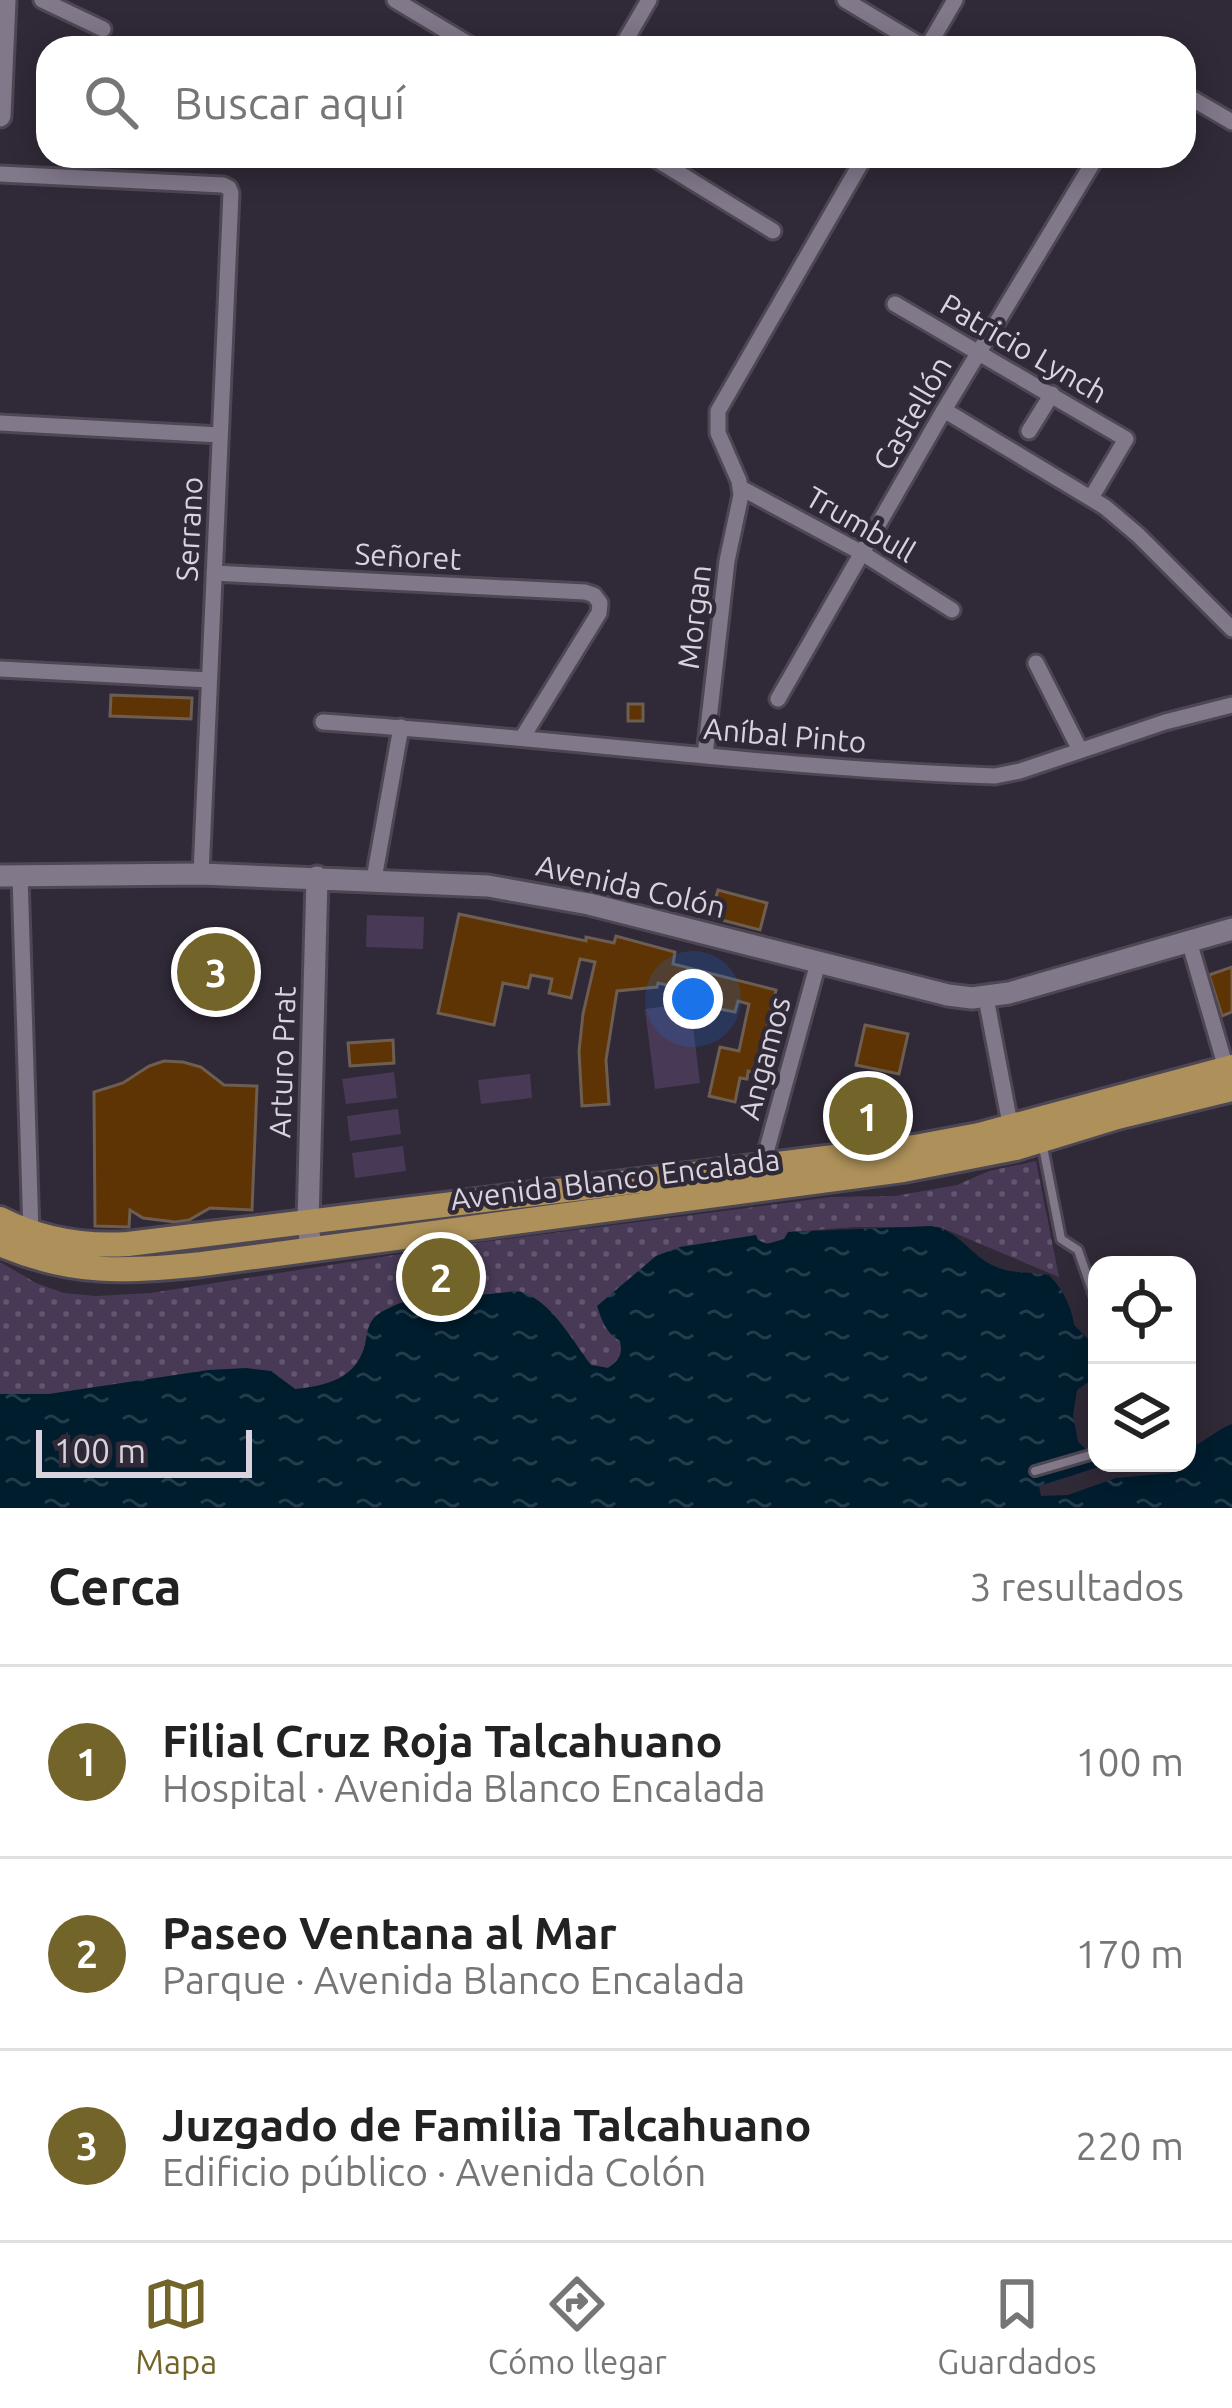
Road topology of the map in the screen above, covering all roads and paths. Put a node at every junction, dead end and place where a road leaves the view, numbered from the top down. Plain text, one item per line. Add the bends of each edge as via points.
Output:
1 (5, 0) edge
2 (42, 0) edge
3 (649, 0) edge
4 (844, 0) edge
5 (955, 0) edge
6 (404, 2) edge
7 (103, 29) dead end
8 (2, 34) edge
9 (456, 36) edge
10 (627, 36) edge
11 (906, 36) edge
12 (933, 36) edge
13 (1196, 101) edge
14 (0, 116) edge
15 (1232, 122) edge
16 (671, 168) edge
17 (858, 168) edge
18 (1090, 168) edge
19 (0, 174) edge
20 (773, 231) dead end
21 (895, 304) dead end
22 (980, 352) junction
23 (1052, 394) junction
24 (944, 410) junction
25 (0, 423) edge
26 (1029, 431) dead end
27 (220, 435) junction
28 (741, 488) junction
29 (1091, 498) junction
30 (862, 553) junction
31 (214, 573) junction
32 (952, 610) dead end
33 (1232, 629) edge
34 (1036, 664) dead end
35 (0, 669) edge
36 (209, 680) junction
37 (778, 700) dead end
38 (1232, 706) edge
39 (323, 722) dead end
40 (400, 728) junction
41 (522, 738) junction
42 (1080, 750) junction
43 (705, 754) junction
44 (201, 874) junction
45 (10, 876) edge
46 (317, 877) junction
47 (374, 879) junction
48 (1232, 929) edge
49 (1189, 941) junction
50 (818, 963) junction
51 (986, 998) junction
52 (1230, 1075) edge
53 (1013, 1137) junction
54 (1042, 1140) junction
55 (762, 1167) junction
56 (0, 1219) edge
57 (308, 1223) junction
58 (0, 1244) edge
59 (32, 1245) junction
60 (311, 1249) junction
61 (0, 1260) edge
62 (1088, 1278) edge
63 (1088, 1456) edge
64 (1035, 1471) dead end

1 - 8 main road
2 - 7 street
3 - 10 street
4 - 11 street
5 - 12 street
6 - 9 street
8 - 14 main road
13 - 15 street
16 - 20 street
17 - 28 street via 718,411 718,433
18 - 22 street, Castellón
19 - 27 street, Serrano via 229,188
21 - 22 street, Patricio Lynch
22 - 23 street, Patricio Lynch
22 - 24 street, Castellón
23 - 26 street
23 - 29 street, Patricio Lynch via 1126,439
24 - 29 street
24 - 30 street, Castellón
25 - 27 street
27 - 31 street, Serrano
28 - 30 street, Trumbull
28 - 43 street, Morgan
29 - 33 street
30 - 32 street, Trumbull
30 - 37 street, Castellón
31 - 36 street, Serrano
31 - 41 street, Señoret via 598,598 599,614
34 - 42 street
35 - 36 street
36 - 44 street, Serrano
38 - 42 street, Aníbal Pinto
39 - 40 street, Aníbal Pinto
40 - 41 street, Aníbal Pinto
40 - 47 street
41 - 43 street, Aníbal Pinto
42 - 43 street, Aníbal Pinto via 994,776
44 - 45 main road, Avenida Colón
44 - 46 main road, Avenida Colón
45 - 59 street
46 - 47 main road, Avenida Colón
46 - 57 main road, Arturo Prat
47 - 50 main road, Avenida Colón via 555,896
48 - 49 main road, Avenida Colón
49 - 51 main road, Avenida Colón
49 - 52 street
50 - 51 main road, Avenida Colón
50 - 55 street, Angamos
51 - 53 street
52 - 53 main road, Avenida Blanco Encalada
52 - 54 main road, Avenida Blanco Encalada
53 - 54 main road, Avenida Blanco Encalada
53 - 55 main road, Avenida Blanco Encalada
53 - 60 main road, Avenida Blanco Encalada via 960,1160 836,1180
54 - 62 lane via 1061,1239 1078,1250
55 - 57 main road, Avenida Blanco Encalada
56 - 59 main road, Avenida Blanco Encalada
57 - 59 main road, Avenida Blanco Encalada via 109,1245
57 - 60 main road, Arturo Prat
58 - 59 main road, Avenida Blanco Encalada
59 - 60 main road, Avenida Blanco Encalada via 89,1270 133,1271
59 - 61 street
63 - 64 lane

